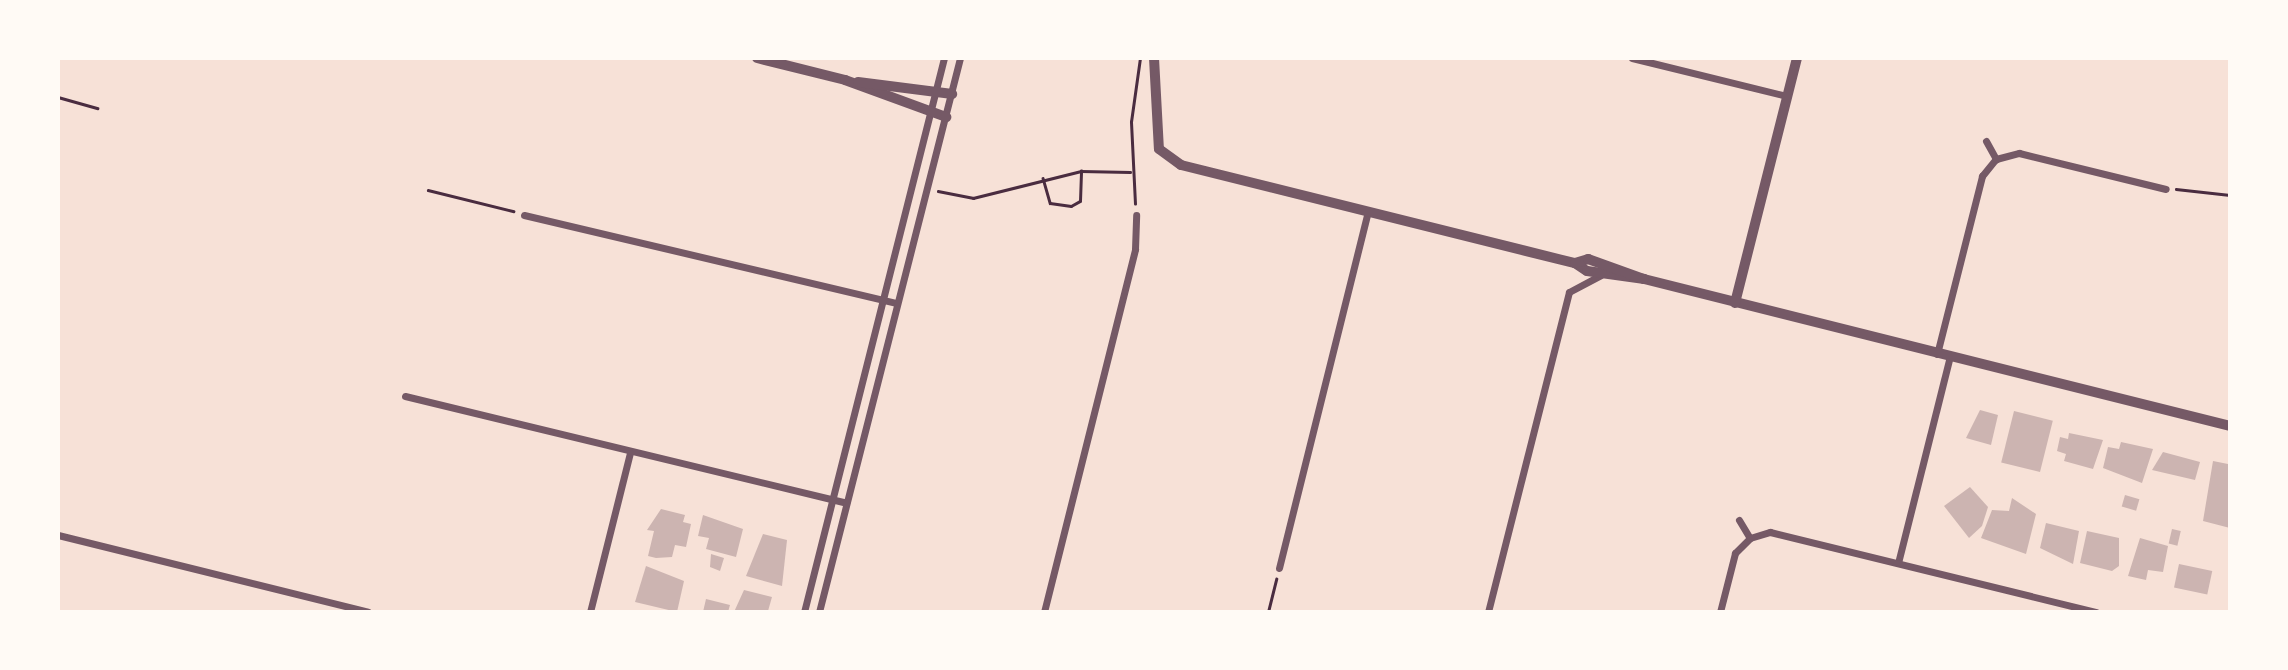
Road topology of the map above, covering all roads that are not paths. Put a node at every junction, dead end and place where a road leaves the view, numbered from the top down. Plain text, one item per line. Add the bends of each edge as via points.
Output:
1 (757, 58) edge
2 (944, 58) edge
3 (960, 58) edge
4 (1154, 58) edge
5 (1632, 58) edge
6 (1797, 58) edge
7 (845, 80) junction
8 (936, 91) junction
9 (952, 94) junction
10 (1787, 96) junction
11 (930, 113) junction
12 (946, 117) junction
13 (1986, 141) dead end
14 (1996, 159) junction
15 (2166, 189) road end
16 (1368, 212) junction
17 (524, 215) road end
18 (1136, 215) road end
19 (1575, 263) junction
20 (1601, 274) junction
21 (1644, 279) junction
22 (881, 300) junction
23 (897, 303) junction
24 (1735, 303) junction
25 (1937, 354) junction
26 (1950, 356) junction
27 (405, 396) dead end
28 (2230, 426) edge
29 (630, 453) junction
30 (831, 500) junction
31 (846, 503) junction
32 (1739, 520) dead end
33 (58, 536) edge
34 (1750, 538) junction
35 (1898, 563) junction
36 (1279, 568) road end
37 (368, 612) edge
38 (590, 612) edge
39 (804, 612) edge
40 (819, 612) edge
41 (1044, 612) edge
42 (1488, 612) edge
43 (1720, 612) edge
44 (2096, 612) edge

1 - 7 street
2 - 8 street
3 - 9 street
4 - 16 street via 1158,149 1181,165
5 - 10 street
6 - 10 street
7 - 8 street
7 - 11 street
8 - 9 street
8 - 11 street
9 - 12 street
10 - 24 street
11 - 12 street
11 - 22 street
12 - 23 street
13 - 14 street
14 - 15 street via 2019,153
14 - 25 street via 1982,176
16 - 19 street
16 - 36 street
17 - 22 street
18 - 41 street via 1135,249
19 - 20 street
19 - 21 street via 1588,259
20 - 21 street
20 - 42 street via 1569,292
21 - 24 street
22 - 23 street
22 - 30 street
23 - 31 street
24 - 25 street
25 - 26 street
26 - 28 street
26 - 35 street
27 - 29 street
29 - 30 street
29 - 38 street
30 - 31 street
30 - 39 street
31 - 40 street
32 - 34 street
33 - 37 street
34 - 35 street via 1770,532
34 - 43 street via 1735,553
35 - 44 street

